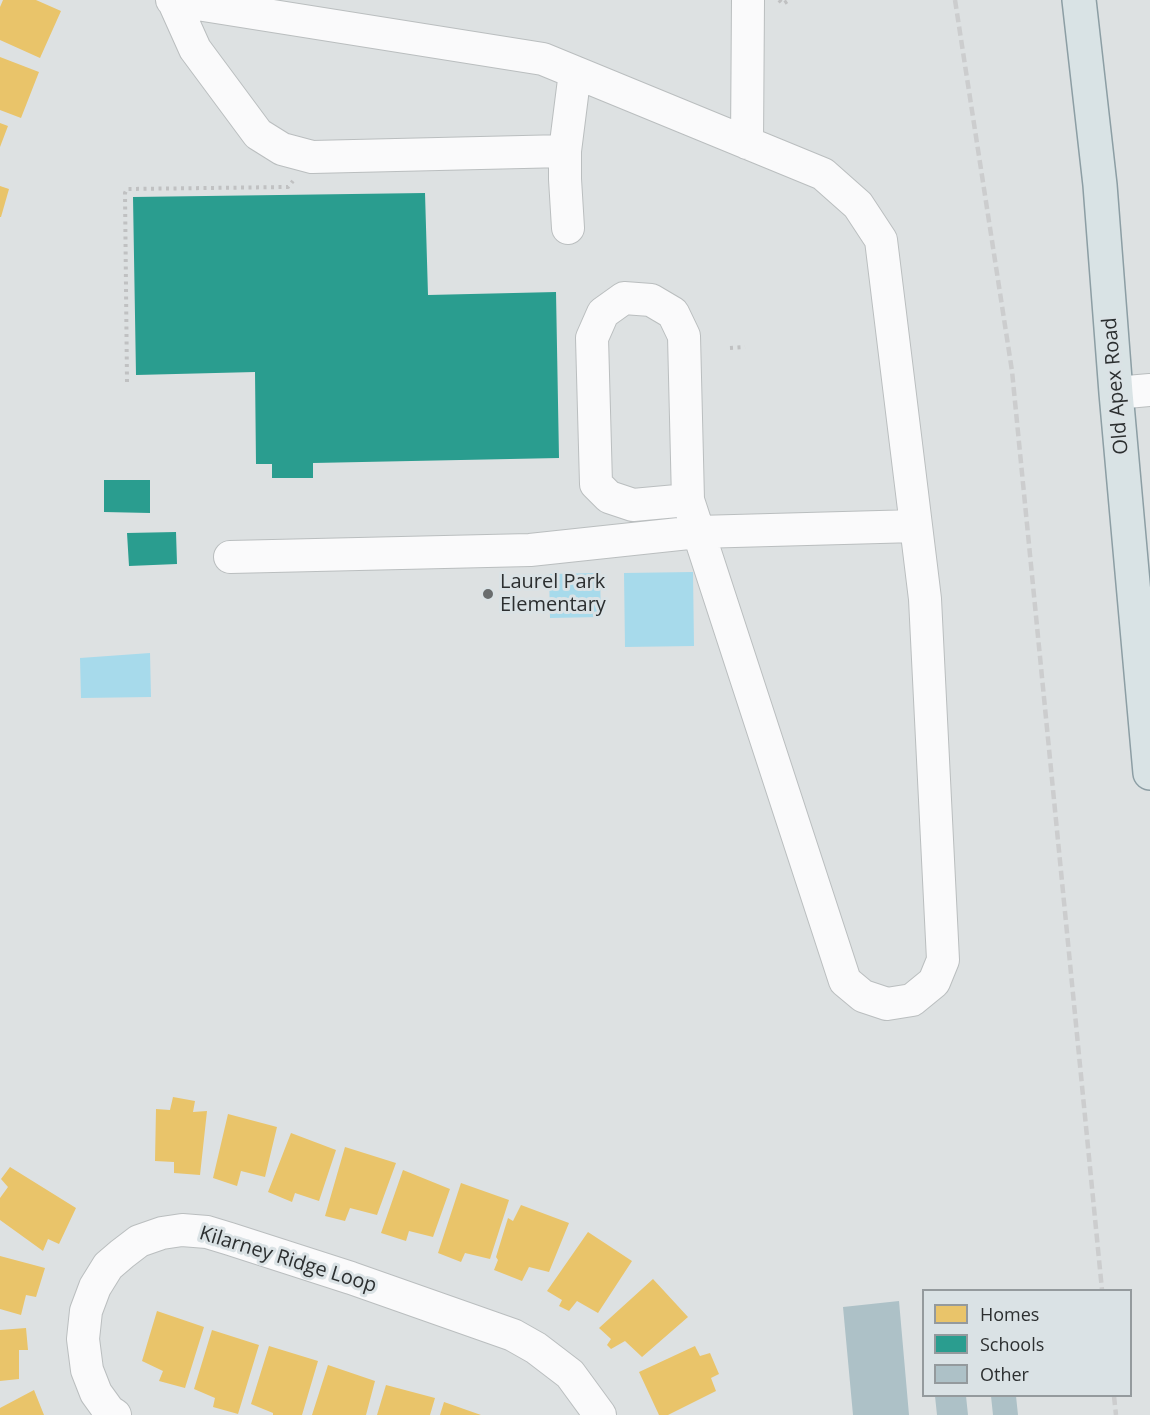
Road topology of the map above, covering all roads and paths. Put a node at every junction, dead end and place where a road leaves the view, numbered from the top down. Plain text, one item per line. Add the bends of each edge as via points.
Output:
1 (172, 0) edge
2 (748, 0) edge
3 (779, 0) edge
4 (789, 0) edge
5 (1079, 0) edge
6 (575, 72) junction
7 (747, 143) junction
8 (565, 152) junction
9 (293, 173) dead end
10 (568, 228) dead end
11 (746, 347) dead end
12 (730, 348) dead end
13 (127, 382) dead end
14 (1150, 390) edge
15 (1116, 393) junction
16 (688, 500) junction
17 (916, 525) junction
18 (698, 532) junction
19 (230, 557) dead end
20 (1146, 671) edge
21 (1150, 772) edge
22 (115, 1415) edge
23 (600, 1415) edge

1 - 6 street via 543,59
1 - 8 street via 195,49 258,134 282,149 312,157
2 - 7 street
3 - 4 path via 783,4
5 - 15 main road, Old Apex Road via 1100,185
6 - 7 street
6 - 8 street
7 - 17 street via 823,174 858,205 881,240
8 - 10 street
9 - 13 path via 293,183 288,188 127,189
11 - 12 path
14 - 15 street
15 - 20 main road, Old Apex Road
16 - 16 street via 684,336 673,313 651,300 624,298 603,313 592,338 596,484 609,497 633,505
16 - 18 street
17 - 18 street
17 - 18 street via 925,599 943,960 933,981 912,1000 887,1004 863,996 844,981
18 - 19 street via 530,550
20 - 21 main road, Old Apex Road
22 - 23 street, Kilarney Ridge Loop via 96,1393 87,1370 83,1339 86,1311 108,1266 122,1254 140,1241 182,1230 207,1232 513,1335 570,1374

